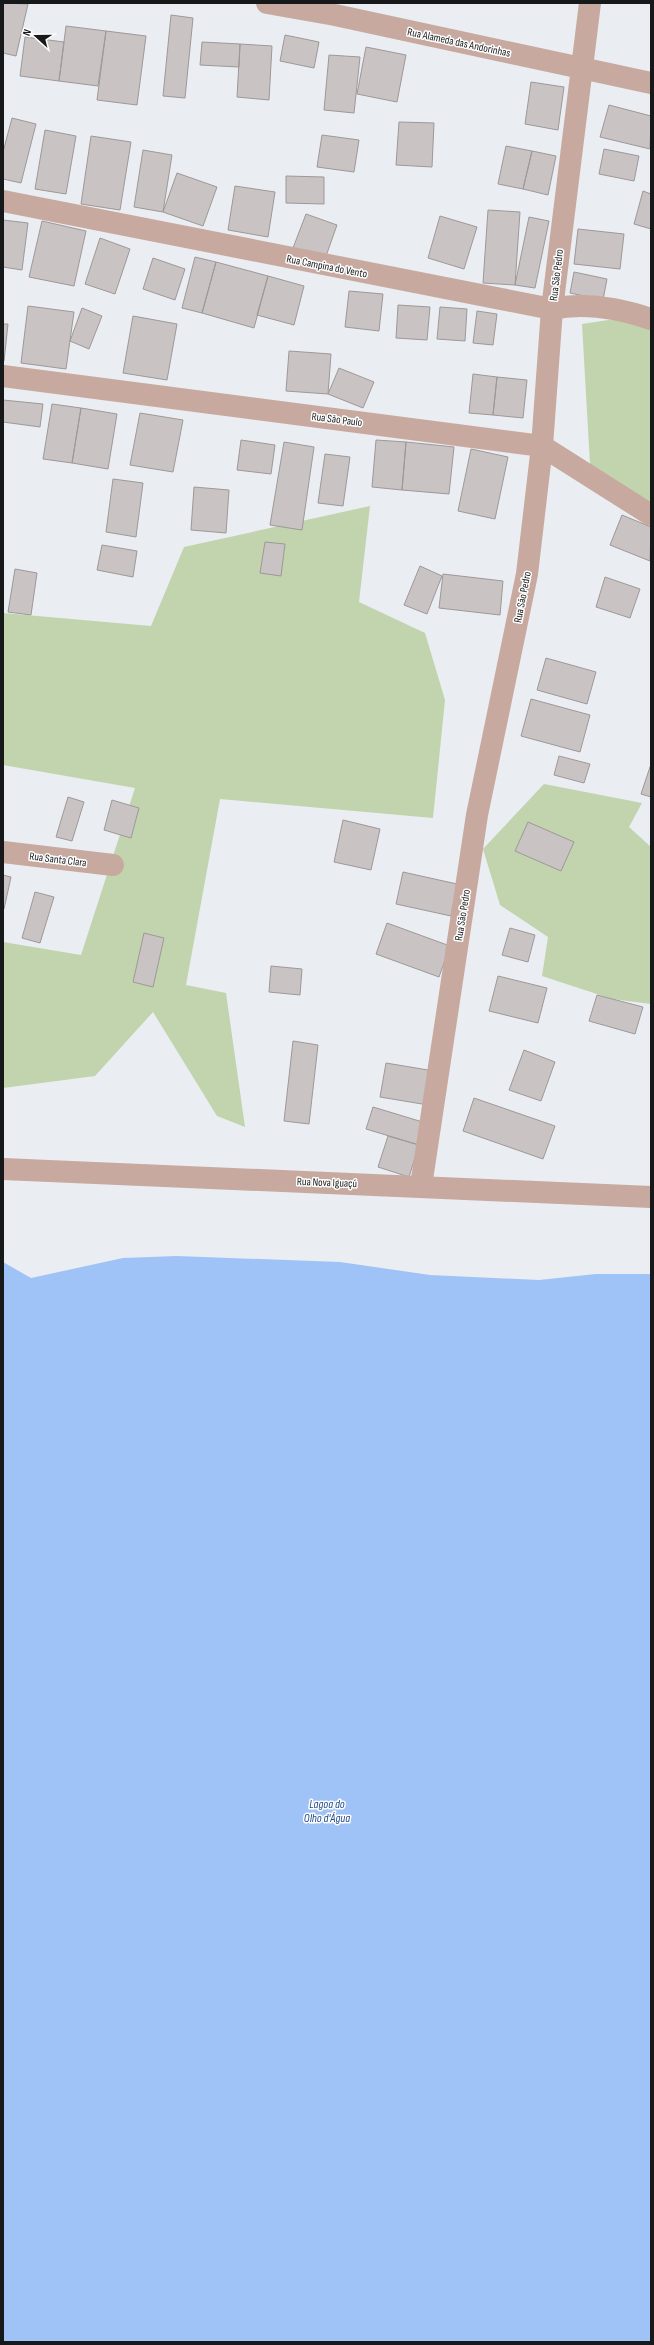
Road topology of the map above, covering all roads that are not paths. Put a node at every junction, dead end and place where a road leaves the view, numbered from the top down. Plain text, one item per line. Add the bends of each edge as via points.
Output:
1 (267, 3) edge
2 (590, 3) edge
3 (581, 68) junction
4 (651, 82) edge
5 (3, 201) edge
6 (552, 309) junction
7 (651, 319) edge
8 (3, 376) edge
9 (542, 446) junction
10 (651, 515) edge
11 (3, 852) edge
12 (113, 865) dead end
13 (3, 1169) edge
14 (421, 1186) junction
15 (651, 1197) edge

1 - 3 street, Rua Alameda das Andorinhas via 335,15
2 - 3 street, Rua São Pedro
3 - 4 street, Rua Alameda das Andorinhas
3 - 6 street, Rua São Pedro
5 - 6 street, Rua Campina do Vento
6 - 7 street, Rua Campina do Vento via 568,306 603,309 628,312
6 - 9 street, Rua São Pedro
8 - 9 street, Rua São Paulo
9 - 10 street, Rua São Paulo
9 - 14 street, Rua São Pedro via 527,574 477,815
11 - 12 street, Rua Santa Clara
13 - 14 street, Rua Nova Iguaçú
14 - 15 street, Rua Nova Iguaçú

